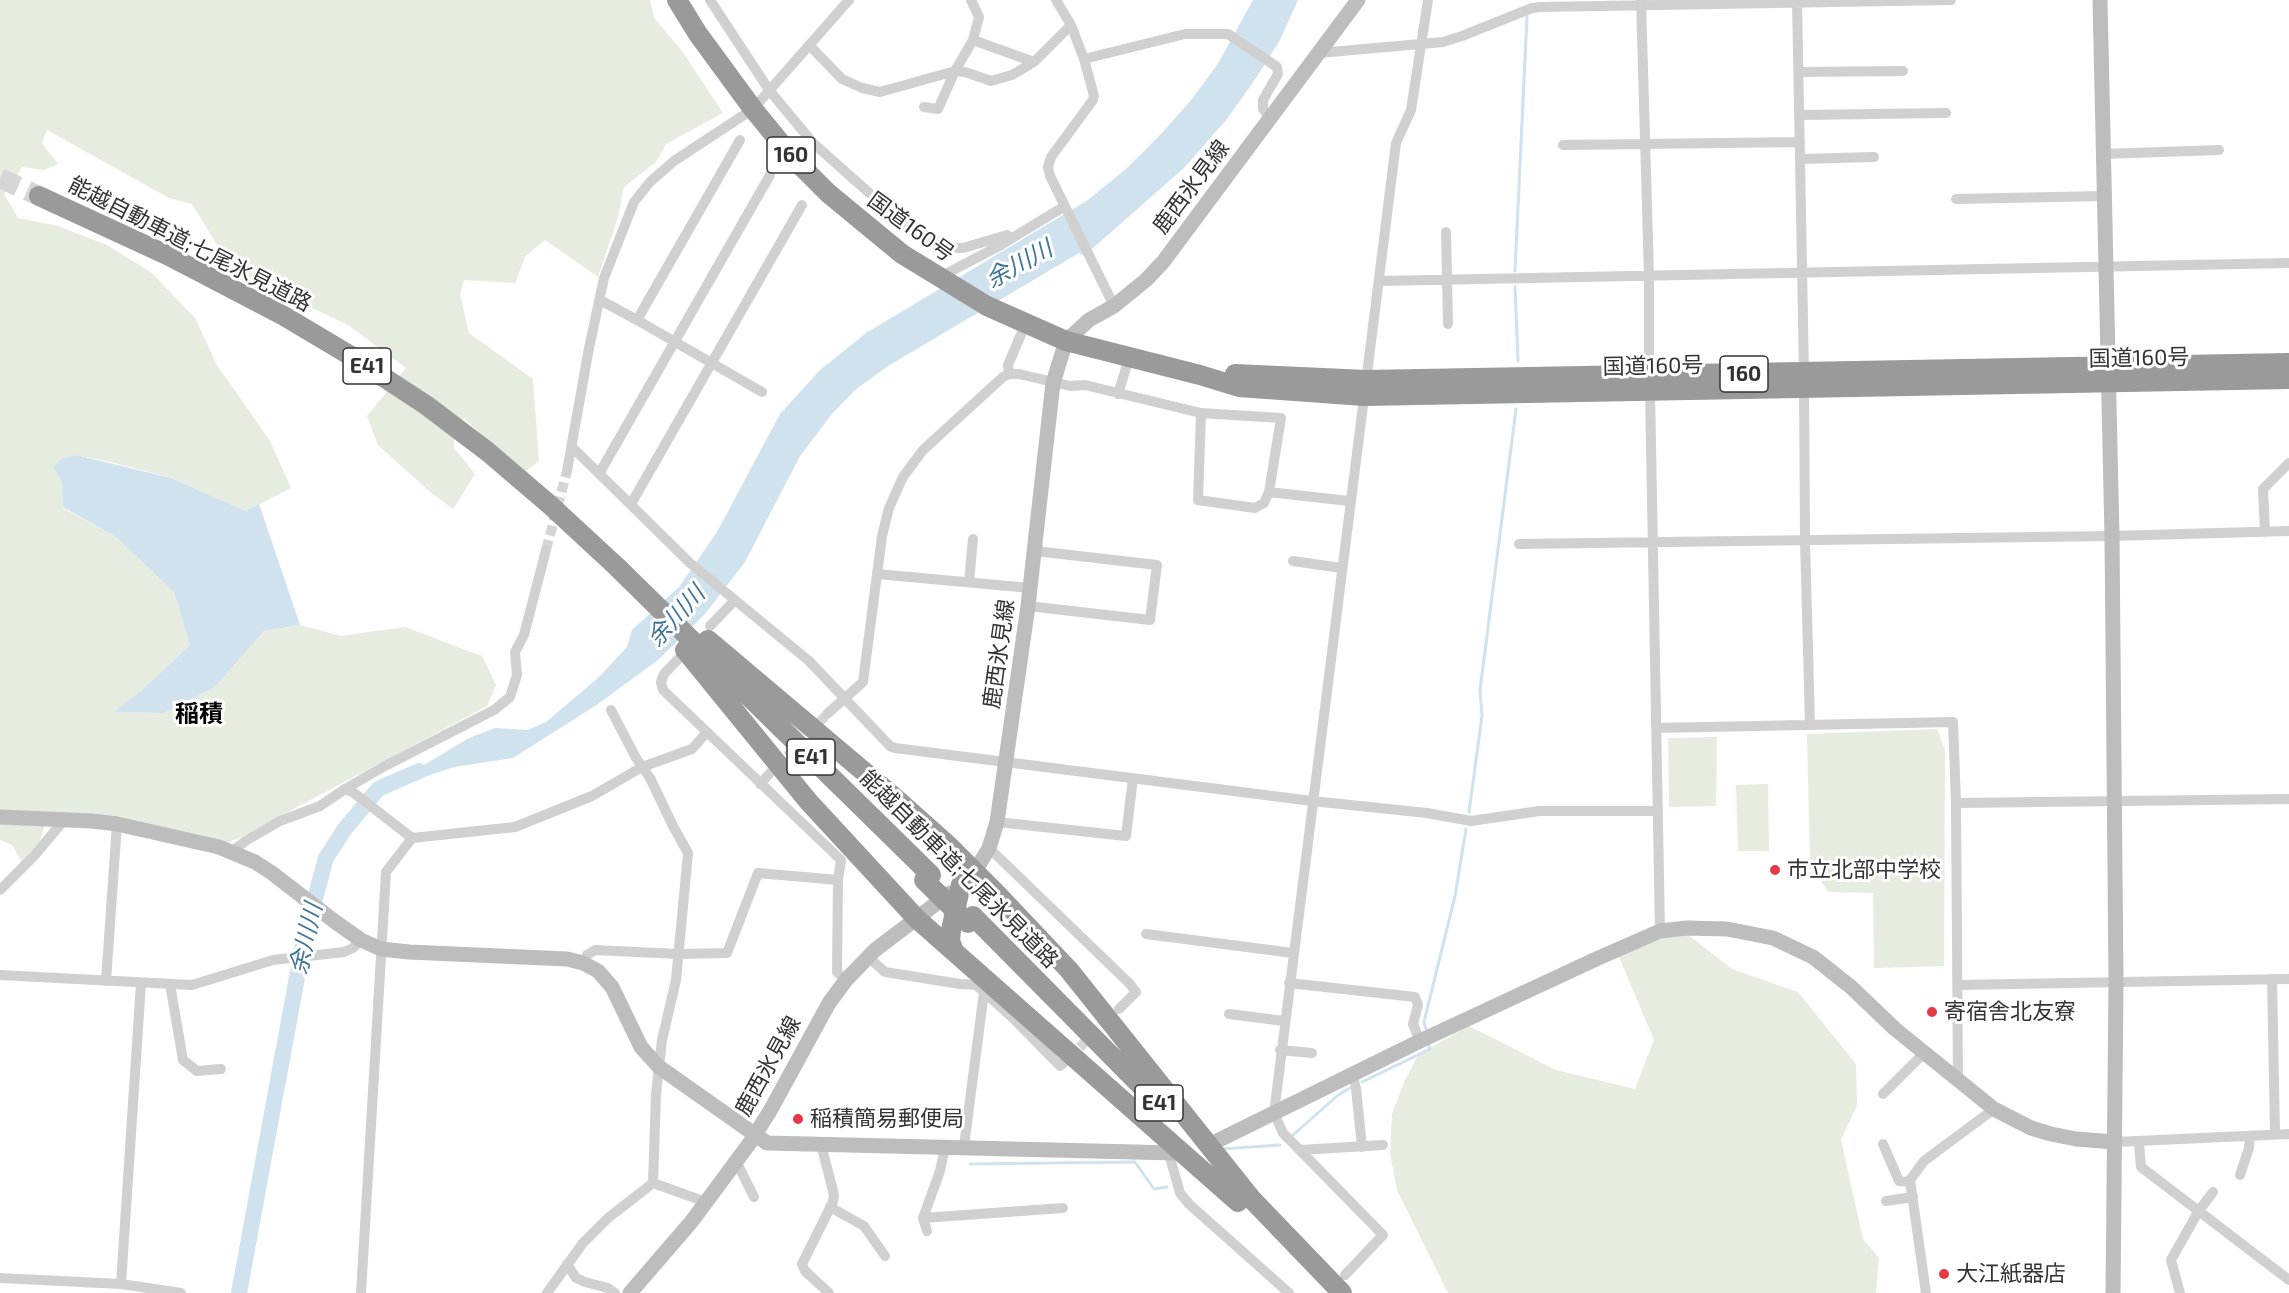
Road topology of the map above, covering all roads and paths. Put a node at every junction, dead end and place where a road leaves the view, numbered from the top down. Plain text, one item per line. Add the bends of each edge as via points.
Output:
1 (677, 0) edge
2 (710, 0) edge
3 (849, 0) edge
4 (971, 0) edge
5 (1056, 0) edge
6 (1358, 0) edge
7 (1428, 0) edge
8 (1951, 0) edge
9 (2100, 0) edge
10 (1642, 2) edge
11 (1797, 2) edge
12 (1071, 25) junction
13 (973, 40) junction
14 (1423, 42) junction
15 (809, 45) junction
16 (1319, 52) junction
17 (1084, 59) junction
18 (1034, 62) junction
19 (955, 70) junction
20 (1903, 71) dead end
21 (1798, 72) junction
22 (770, 90) junction
23 (924, 106) dead end
24 (939, 106) junction
25 (753, 110) junction
26 (950, 111) dead end
27 (1946, 113) dead end
28 (1800, 115) junction
29 (1270, 118) junction
30 (740, 140) dead end
31 (1800, 141) junction
32 (1644, 144) junction
33 (1563, 145) dead end
34 (2219, 150) dead end
35 (2103, 154) junction
36 (1874, 157) dead end
37 (1801, 159) junction
38 (770, 175) dead end
39 (2104, 196) junction
40 (1956, 199) dead end
41 (802, 205) dead end
42 (1065, 206) junction
43 (1446, 232) dead end
44 (1012, 238) junction
45 (2289, 263) edge
46 (2105, 265) junction
47 (1803, 272) junction
48 (1649, 276) junction
49 (938, 278) junction
50 (1447, 280) junction
51 (1379, 281) junction
52 (600, 300) junction
53 (1114, 306) junction
54 (637, 320) junction
55 (1448, 324) dead end
56 (1026, 325) junction
57 (1066, 341) junction
58 (675, 342) junction
59 (1129, 358) junction
60 (2289, 363) edge
61 (713, 364) junction
62 (1009, 374) junction
63 (2108, 374) junction
64 (2289, 379) edge
65 (1804, 380) junction
66 (1649, 382) junction
67 (1053, 383) junction
68 (1365, 388) junction
69 (762, 392) dead end
70 (1118, 394) junction
71 (1201, 413) junction
72 (573, 448) junction
73 (2289, 463) edge
74 (567, 471) tunnel mouth
75 (599, 474) junction
76 (1269, 492) junction
77 (1349, 501) junction
78 (631, 504) junction
79 (2289, 531) edge
80 (2265, 532) junction
81 (2112, 536) junction
82 (974, 539) dead end
83 (1805, 540) junction
84 (1653, 542) junction
85 (1518, 544) dead end
86 (546, 550) tunnel mouth
87 (1035, 550) junction
88 (1293, 561) dead end
89 (1341, 568) junction
90 (877, 574) junction
91 (969, 582) junction
92 (1030, 588) junction
93 (733, 598) junction
94 (651, 603) junction
95 (1028, 606) junction
96 (694, 640) junction
97 (844, 697) junction
98 (611, 711) dead end
99 (827, 714) tunnel mouth
100 (1810, 724) junction
101 (1657, 728) junction
102 (707, 732) junction
103 (1007, 762) junction
104 (642, 767) junction
105 (770, 773) tunnel mouth
106 (1133, 778) junction
107 (760, 784) junction
108 (350, 791) junction
109 (2289, 799) edge
110 (1312, 801) junction
111 (2114, 802) junction
112 (1956, 803) junction
113 (1658, 811) junction
114 (0, 817) edge
115 (65, 819) junction
116 (997, 822) junction
117 (117, 824) junction
118 (412, 838) junction
119 (989, 848) junction
120 (231, 852) junction
121 (967, 878) junction
122 (838, 880) junction
123 (0, 890) edge
124 (917, 919) junction
125 (1660, 931) junction
126 (1146, 934) dead end
127 (361, 940) junction
128 (381, 949) junction
129 (954, 951) junction
130 (1293, 953) junction
131 (678, 954) junction
132 (868, 957) junction
133 (583, 963) junction
134 (0, 975) edge
135 (2272, 979) junction
136 (2289, 979) edge
137 (846, 980) junction
138 (106, 981) junction
139 (2116, 982) junction
140 (141, 983) junction
141 (1289, 983) junction
142 (170, 984) junction
143 (1958, 985) junction
144 (984, 992) junction
145 (1119, 1009) tunnel mouth
146 (1229, 1014) dead end
147 (1284, 1021) junction
148 (1420, 1041) junction
149 (1280, 1050) junction
150 (1312, 1053) dead end
151 (1924, 1053) junction
152 (1066, 1060) dead end
153 (659, 1066) junction
154 (221, 1069) dead end
155 (1352, 1074) junction
156 (1958, 1082) junction
157 (1883, 1094) dead end
158 (1994, 1109) junction
159 (1274, 1113) junction
160 (755, 1134) junction
161 (2275, 1134) junction
162 (2289, 1134) edge
163 (2250, 1136) junction
164 (1213, 1143) dead end
165 (2115, 1143) junction
166 (2139, 1143) junction
167 (821, 1144) junction
168 (1883, 1144) dead end
169 (1383, 1145) dead end
170 (964, 1146) junction
171 (1362, 1146) junction
172 (945, 1147) junction
173 (1300, 1150) junction
174 (1172, 1153) joint
175 (736, 1161) junction
176 (2240, 1175) dead end
177 (1910, 1182) junction
178 (653, 1183) junction
179 (2213, 1192) dead end
180 (754, 1197) dead end
181 (1913, 1197) junction
182 (1244, 1200) junction
183 (706, 1202) junction
184 (1886, 1202) dead end
185 (830, 1207) junction
186 (1063, 1208) dead end
187 (2198, 1212) junction
188 (923, 1218) junction
189 (927, 1231) dead end
190 (885, 1256) dead end
191 (567, 1264) junction
192 (0, 1278) edge
193 (2289, 1280) edge
194 (121, 1284) junction
195 (1344, 1284) edge
196 (637, 1291) edge
197 (181, 1293) edge
198 (362, 1293) edge
199 (547, 1293) edge
200 (615, 1293) edge
201 (829, 1293) edge
202 (1289, 1293) edge
203 (1329, 1293) edge
204 (1926, 1293) edge
205 (2113, 1293) edge
206 (2180, 1293) edge

1 - 25 highway, 国道160号 / 160
2 - 22 street
3 - 15 street
4 - 13 street via 979,17
5 - 12 street
6 - 16 street, 鹿西氷見線
7 - 14 street
8 - 11 street
9 - 35 street
10 - 11 street
10 - 14 street via 1532,8 1443,42
10 - 32 street
11 - 21 street
12 - 17 street
12 - 18 street
13 - 18 street
13 - 19 street
14 - 16 street
14 - 51 street via 1411,110 1396,143
15 - 19 street via 842,80 880,92
15 - 22 street
16 - 29 street, 鹿西氷見線
17 - 29 street via 1185,34 1227,34 1277,67 1278,74 1263,100
17 - 42 street via 1093,100 1051,157 1048,167
18 - 19 street via 991,81
19 - 24 street
20 - 21 street
21 - 28 street
22 - 25 street
22 - 44 street via 813,143 912,231 957,248 1007,235
23 - 24 street via 935,110
24 - 26 street
25 - 49 highway, 国道160号 / 160 via 828,193
25 - 52 street via 674,161 650,182 634,202 604,278
27 - 28 street
28 - 31 street
29 - 53 street, 鹿西氷見線 via 1163,262
30 - 54 street
31 - 32 street
31 - 37 street
32 - 33 street
32 - 48 street
34 - 35 street
35 - 39 street
36 - 37 street
37 - 47 street
38 - 58 street
39 - 40 street
39 - 46 street
41 - 61 street
42 - 44 street
42 - 53 street
43 - 50 street
44 - 49 street
45 - 46 street
46 - 47 street
46 - 63 street
47 - 48 street
47 - 65 street
48 - 50 street
48 - 66 street
49 - 56 highway, 国道160号 / 160
50 - 51 street
50 - 55 street
51 - 68 street
52 - 54 street
52 - 72 street
53 - 57 street, 鹿西氷見線 via 1089,320
54 - 58 street
56 - 57 highway, 国道160号 / 160
56 - 62 street via 1008,365
57 - 59 highway, 国道160号 / 160
57 - 67 street, 鹿西氷見線
58 - 61 street
58 - 75 street
59 - 68 highway, 国道160号 / 160 via 1200,375 1242,374
59 - 70 street
60 - 63 highway, 国道160号 / 160
61 - 69 street
61 - 78 street
62 - 67 street
62 - 90 street via 923,450 903,477 888,508
63 - 64 highway, 国道160号 / 160
63 - 65 highway, 国道160号 / 160
63 - 81 street
65 - 66 highway, 国道160号 / 160
65 - 83 street
66 - 68 highway, 国道160号 / 160
66 - 84 street
67 - 70 street via 1085,385
67 - 87 street, 鹿西氷見線
68 - 77 street
70 - 71 street
71 - 76 street via 1281,418
71 - 76 street via 1198,501 1255,508 1264,503
72 - 74 street
72 - 75 street
73 - 80 street via 2263,489
75 - 78 street
76 - 77 street
77 - 89 street
78 - 93 street via 690,563
79 - 80 street
80 - 81 street
81 - 83 street
81 - 111 street
82 - 91 street
83 - 84 street
83 - 100 street
84 - 85 street
84 - 101 street
86 - 108 street via 524,635 515,652 517,675 510,697 494,710
87 - 92 street, 鹿西氷見線
87 - 95 street via 1157,565 1150,620
88 - 89 street
89 - 110 street
90 - 91 street
90 - 97 street via 863,682
91 - 92 street
92 - 95 street, 鹿西氷見線
93 - 96 street
93 - 97 street via 809,661
94 - 94 highway, 能越自動車道;七尾氷見道路 / E41 via 440,426 369,377 224,292 38,200 217,279 351,356 426,405 488,452 586,537
94 - 96 highway, 能越自動車道;七尾氷見道路 / E41
95 - 103 street, 鹿西氷見線
96 - 102 street via 661,682 663,690
96 - 121 highway via 894,797 949,846
96 - 124 highway via 808,801
96 - 182 highway, 能越自動車道;七尾氷見道路 / E41 via 971,920 1111,1053
97 - 99 street
97 - 103 street via 895,748
98 - 104 street
100 - 101 street
100 - 112 street via 1953,722
101 - 113 street
102 - 104 street via 692,749
102 - 107 street
103 - 106 street
103 - 116 street, 鹿西氷見線
104 - 118 street via 592,796 515,827
104 - 131 street via 688,852
105 - 107 street
106 - 110 street
106 - 116 street via 1126,836
107 - 122 street via 841,860
108 - 118 street
108 - 120 street via 280,821
109 - 111 street
110 - 113 street via 1471,821 1539,811
110 - 130 street
111 - 112 street
111 - 139 street
112 - 143 street
113 - 125 street
114 - 115 street
115 - 117 street
115 - 123 street
116 - 119 street, 鹿西氷見線
117 - 120 street
117 - 138 street
118 - 128 street via 386,873
119 - 121 street, 鹿西氷見線
119 - 145 street via 1129,983 1136,992
120 - 127 street via 255,862 289,885
121 - 124 street, 鹿西氷見線
121 - 129 highway via 951,930
121 - 182 highway via 999,896 1069,970
122 - 131 street via 758,873 727,953
122 - 137 street via 837,972
124 - 129 highway
124 - 132 street, 鹿西氷見線
125 - 148 street
125 - 151 street via 1727,929 1773,938 1813,957
126 - 130 street
127 - 128 street
127 - 142 street via 344,952 273,960 192,985
128 - 133 street
128 - 198 street
129 - 182 highway
130 - 141 street
131 - 133 street via 595,950
131 - 153 street
132 - 137 street, 鹿西氷見線
132 - 144 street via 885,972 976,985
133 - 153 street via 598,971 612,987 641,1047
134 - 138 street
135 - 136 street
135 - 139 street
135 - 161 street
137 - 160 street, 鹿西氷見線
138 - 140 street
139 - 143 street
139 - 165 street
140 - 142 street
140 - 194 street
141 - 147 street
141 - 148 street via 1415,997 1418,1005 1413,1024
142 - 154 street via 183,1060 196,1071
143 - 156 street
144 - 152 street via 1060,1066
144 - 170 street
146 - 147 street
147 - 149 street
148 - 155 street
149 - 150 street
149 - 159 street
151 - 156 street
151 - 157 street
153 - 160 street
153 - 178 street
155 - 159 street
155 - 171 street
156 - 158 street
158 - 165 street via 2051,1134
158 - 177 street via 1924,1161
159 - 164 street
159 - 173 street via 1283,1133
160 - 167 street via 767,1143
160 - 175 street, 鹿西氷見線
161 - 162 street
161 - 163 street
163 - 166 street
163 - 176 street
165 - 166 street
165 - 205 street
166 - 187 street via 2141,1167
167 - 172 street
167 - 185 street via 834,1195
168 - 177 street via 1899,1181
169 - 171 street
170 - 172 street
170 - 174 street
171 - 173 street
172 - 188 street
173 - 195 street via 1383,1235
174 - 202 street via 1180,1193 1189,1204
175 - 180 street
175 - 183 street, 鹿西氷見線
177 - 181 street
178 - 183 street
178 - 191 street via 608,1218
179 - 187 street
181 - 184 street
181 - 204 street
182 - 195 highway, 能越自動車道;七尾氷見道路 / E41
182 - 203 highway, 能越自動車道;七尾氷見道路 / E41
183 - 196 street, 鹿西氷見線
185 - 190 street via 864,1226
185 - 201 street via 802,1264
186 - 188 street
187 - 193 street
187 - 206 street via 2171,1260
188 - 189 street
191 - 199 street
191 - 200 street via 576,1278
192 - 194 street
194 - 197 street

